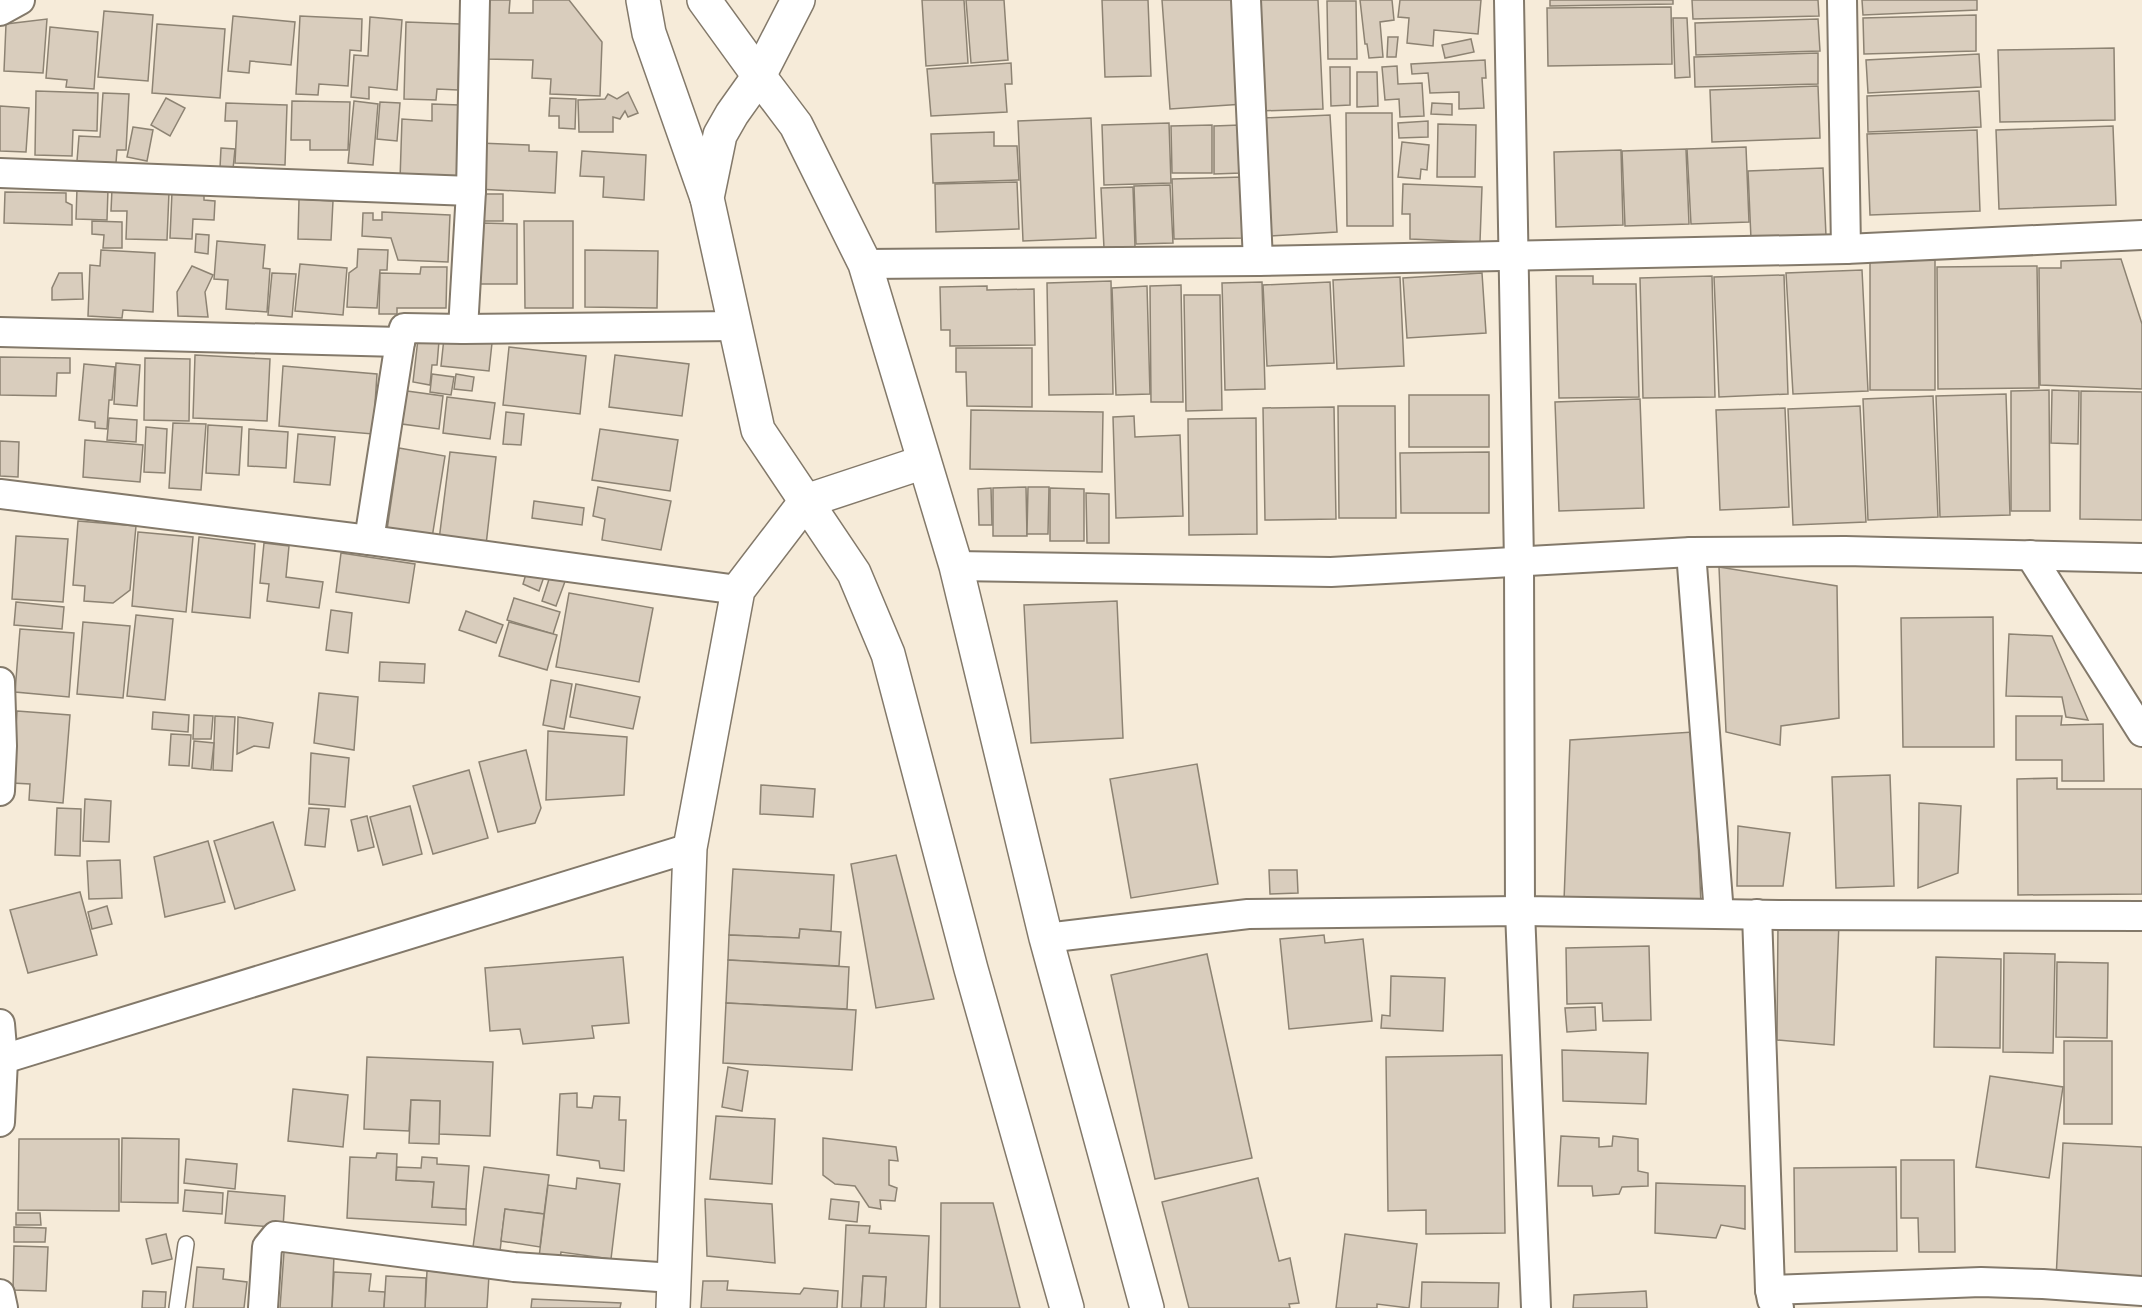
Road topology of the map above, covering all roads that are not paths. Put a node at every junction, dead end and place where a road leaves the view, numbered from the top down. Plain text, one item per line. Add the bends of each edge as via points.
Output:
1 (20, 0) edge
2 (475, 0) edge
3 (643, 0) edge
4 (704, 0) edge
5 (798, 0) edge
6 (1246, 0) edge
7 (1509, 0) edge
8 (1842, 0) edge
9 (0, 11) edge
10 (759, 76) junction
11 (0, 173) edge
12 (471, 190) junction
13 (706, 198) junction
14 (2142, 235) edge
15 (1846, 249) junction
16 (1514, 256) junction
17 (1258, 261) junction
18 (866, 264) junction
19 (736, 326) junction
20 (463, 329) junction
21 (0, 332) edge
22 (400, 342) junction
23 (924, 462) junction
24 (0, 494) edge
25 (806, 501) junction
26 (369, 540) junction
27 (1691, 552) junction
28 (2030, 555) junction
29 (2142, 558) edge
30 (1519, 563) junction
31 (956, 566) junction
32 (738, 590) junction
33 (0, 682) edge
34 (2142, 732) edge
35 (0, 791) edge
36 (690, 848) junction
37 (1520, 911) junction
38 (1719, 914) junction
39 (1757, 915) junction
40 (2142, 916) edge
41 (1046, 938) junction
42 (0, 1024) edge
43 (1, 1060) edge
44 (0, 1122) edge
45 (186, 1244) dead end
46 (2142, 1291) edge
47 (673, 1293) edge
48 (0, 1294) edge
49 (1775, 1299) edge
50 (3, 1308) edge
51 (177, 1308) edge
52 (263, 1308) edge
53 (1067, 1308) edge
54 (1147, 1308) edge
55 (1536, 1308) edge

1 - 9 street
2 - 12 street
3 - 13 main road via 649,33
4 - 10 main road
5 - 10 main road
6 - 17 street
7 - 16 street
8 - 15 street
10 - 13 main road via 720,135
10 - 18 main road via 796,125
11 - 12 street
12 - 20 street
13 - 19 main road
14 - 15 street
15 - 16 street
16 - 17 street
16 - 30 street
17 - 18 street
18 - 23 main road
19 - 20 street
19 - 25 main road via 758,430
20 - 22 street via 404,328
21 - 22 street
22 - 26 street
23 - 25 main road
23 - 31 main road
24 - 26 street
25 - 32 main road
25 - 53 main road via 854,573 888,654 971,969
26 - 32 street
27 - 28 street
27 - 30 street
27 - 38 street
28 - 29 street
28 - 34 street
30 - 31 street via 1331,572
30 - 37 street
31 - 41 main road
32 - 36 main road
33 - 35 street
36 - 43 street
36 - 47 main road
37 - 38 street
37 - 41 street via 1248,914
37 - 55 street
38 - 39 street
39 - 40 street
39 - 49 street
41 - 54 main road
42 - 43 street
43 - 44 street
45 - 51 lane
46 - 49 street via 1981,1282
47 - 52 street via 514,1267 276,1236 267,1247
48 - 50 street

